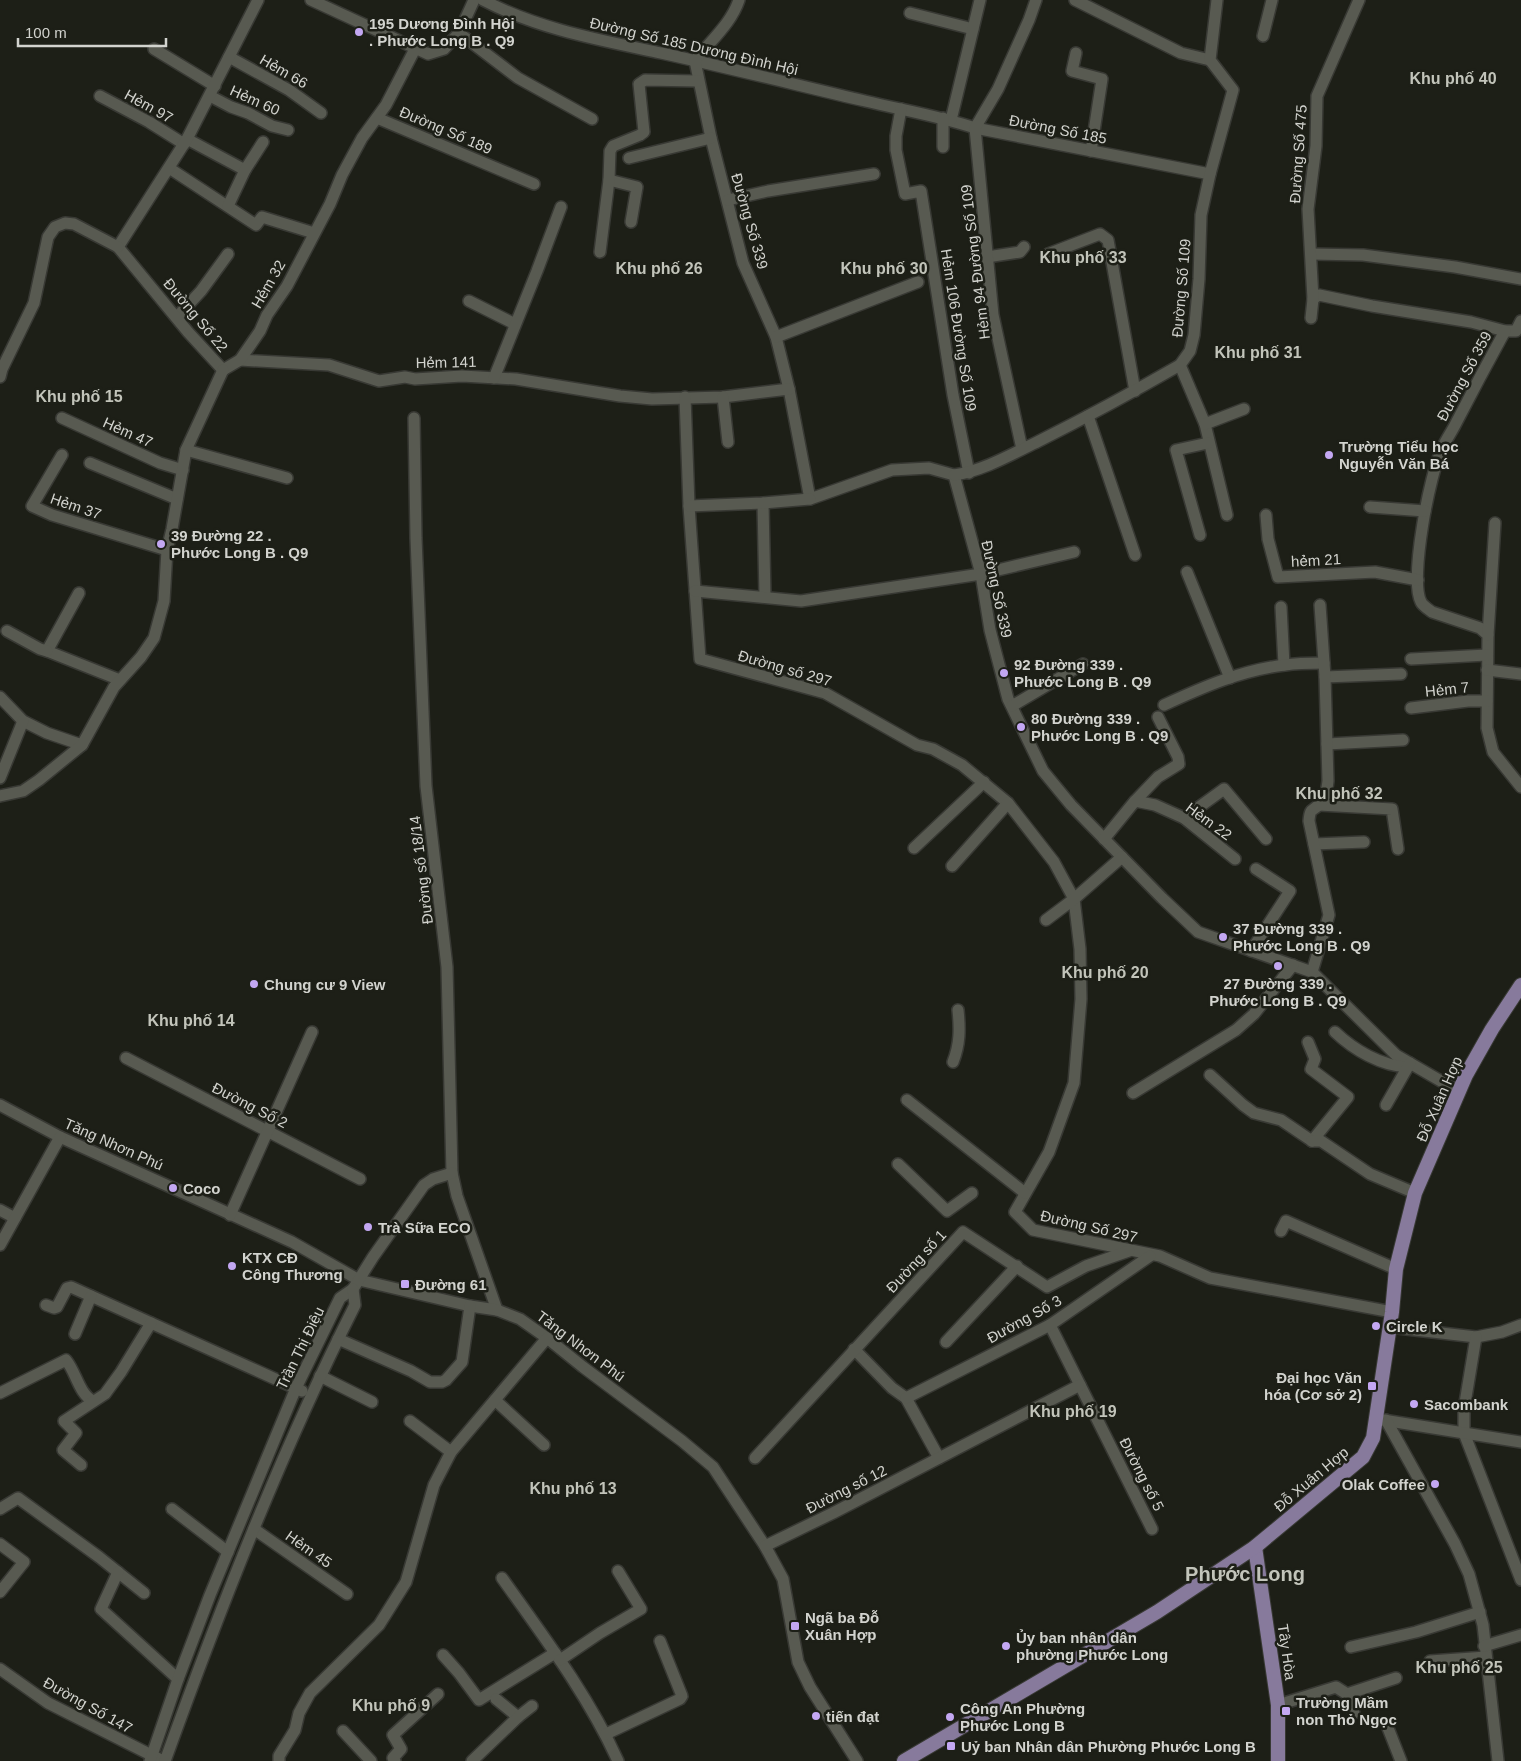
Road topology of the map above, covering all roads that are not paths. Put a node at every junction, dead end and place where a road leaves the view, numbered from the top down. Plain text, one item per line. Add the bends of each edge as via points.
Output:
1 (258, 0) edge
2 (311, 0) edge
3 (474, 0) edge
4 (483, 0) edge
5 (739, 0) edge
6 (980, 0) edge
7 (1036, 0) edge
8 (1075, 0) edge
9 (1218, 0) edge
10 (1272, 0) edge
11 (1359, 0) edge
12 (910, 13) dead end
13 (973, 29) junction
14 (459, 33) junction
15 (1263, 36) dead end
16 (154, 49) dead end
17 (415, 49) junction
18 (1076, 54) dead end
19 (230, 57) junction
20 (1210, 60) junction
21 (695, 61) junction
22 (698, 81) junction
23 (213, 91) junction
24 (100, 96) dead end
25 (901, 109) junction
26 (321, 113) dead end
27 (377, 118) junction
28 (592, 119) dead end
29 (947, 119) junction
30 (975, 128) junction
31 (288, 130) dead end
32 (711, 138) junction
33 (185, 141) junction
34 (264, 142) dead end
35 (943, 147) dead end
36 (1091, 151) junction
37 (629, 158) dead end
38 (168, 168) junction
39 (244, 170) junction
40 (874, 174) dead end
41 (1210, 174) junction
42 (609, 180) junction
43 (534, 184) dead end
44 (728, 200) junction
45 (330, 204) joint
46 (228, 206) junction
47 (561, 207) dead end
48 (631, 222) dead end
49 (314, 233) junction
50 (118, 247) junction
51 (1024, 247) dead end
52 (600, 252) dead end
53 (228, 254) dead end
54 (1048, 254) dead end
55 (1311, 254) junction
56 (987, 257) junction
57 (1521, 279) edge
58 (918, 282) dead end
59 (1313, 299) junction
60 (469, 302) dead end
61 (177, 317) junction
62 (1311, 318) dead end
63 (515, 324) junction
64 (1516, 329) edge
65 (776, 337) junction
66 (240, 360) junction
67 (1180, 365) junction
68 (223, 370) junction
69 (0, 377) edge
70 (494, 378) junction
71 (789, 389) junction
72 (1135, 391) junction
73 (685, 397) junction
74 (723, 397) junction
75 (1244, 408) dead end
76 (1088, 416) junction
77 (62, 418) dead end
78 (414, 418) dead end
79 (1204, 424) junction
80 (728, 442) dead end
81 (1208, 443) junction
82 (1022, 449) junction
83 (186, 450) junction
84 (62, 455) dead end
85 (90, 463) dead end
86 (183, 470) junction
87 (969, 473) junction
88 (954, 475) junction
89 (287, 478) dead end
90 (177, 499) junction
91 (810, 499) junction
92 (763, 503) junction
93 (689, 506) junction
94 (1370, 507) dead end
95 (1425, 511) junction
96 (1227, 515) dead end
97 (1266, 515) dead end
98 (1495, 523) dead end
99 (1200, 535) dead end
100 (167, 550) junction
101 (1074, 552) dead end
102 (1135, 555) dead end
103 (1187, 572) dead end
104 (982, 574) junction
105 (1418, 580) junction
106 (696, 591) junction
107 (79, 593) dead end
108 (765, 597) junction
109 (1320, 605) dead end
110 (1282, 607) dead end
111 (7, 631) dead end
112 (1488, 635) junction
113 (47, 650) junction
114 (1487, 655) junction
115 (1411, 659) dead end
116 (1324, 663) junction
117 (1083, 664) dead end
118 (1284, 665) junction
119 (1487, 670) junction
120 (1401, 674) dead end
121 (1521, 674) edge
122 (1325, 677) junction
123 (1230, 678) junction
124 (120, 680) junction
125 (0, 697) edge
126 (1487, 701) junction
127 (1164, 705) dead end
128 (1012, 706) junction
129 (1411, 708) dead end
130 (1158, 717) dead end
131 (23, 721) junction
132 (1403, 740) dead end
133 (1327, 744) junction
134 (82, 745) junction
135 (0, 778) edge
136 (984, 782) junction
137 (1521, 787) edge
138 (0, 796) edge
139 (1135, 800) junction
140 (1008, 803) junction
141 (1319, 805) junction
142 (1184, 818) junction
143 (1104, 839) junction
144 (1266, 839) dead end
145 (1364, 842) dead end
146 (1314, 844) junction
147 (914, 848) dead end
148 (1398, 848) dead end
149 (1122, 857) junction
150 (1235, 858) dead end
151 (952, 866) dead end
152 (1256, 869) dead end
153 (1074, 899) junction
154 (1046, 920) dead end
155 (1251, 951) junction
156 (1293, 965) junction
157 (1312, 972) junction
158 (1521, 985) edge
159 (958, 1010) dead end
160 (312, 1032) dead end
161 (1335, 1032) dead end
162 (1308, 1042) dead end
163 (126, 1058) dead end
164 (953, 1062) dead end
165 (1409, 1065) junction
166 (1210, 1075) dead end
167 (1458, 1091) junction
168 (1133, 1093) dead end
169 (907, 1100) dead end
170 (0, 1105) edge
171 (1386, 1105) dead end
172 (268, 1132) junction
173 (60, 1137) junction
174 (1312, 1141) junction
175 (898, 1164) dead end
176 (452, 1173) junction
177 (360, 1179) dead end
178 (1415, 1192) junction
179 (972, 1193) dead end
180 (1024, 1193) junction
181 (0, 1210) edge
182 (230, 1215) junction
183 (15, 1218) junction
184 (1280, 1231) dead end
185 (0, 1246) edge
186 (1131, 1251) junction
187 (1150, 1256) junction
188 (1017, 1266) junction
189 (1396, 1269) junction
190 (356, 1285) junction
191 (92, 1296) junction
192 (46, 1305) dead end
193 (470, 1306) junction
194 (497, 1310) junction
195 (1392, 1312) junction
196 (151, 1323) junction
197 (1050, 1325) junction
198 (1521, 1325) edge
199 (1389, 1327) junction
200 (75, 1334) dead end
201 (1476, 1337) junction
202 (547, 1338) junction
203 (338, 1339) junction
204 (946, 1342) dead end
205 (854, 1350) junction
206 (320, 1376) junction
207 (1080, 1385) junction
208 (296, 1388) junction
209 (0, 1393) edge
210 (311, 1395) junction
211 (906, 1398) junction
212 (495, 1400) junction
213 (93, 1401) junction
214 (372, 1402) dead end
215 (1381, 1420) junction
216 (410, 1421) dead end
217 (1464, 1433) junction
218 (1521, 1442) edge
219 (544, 1445) dead end
220 (451, 1452) junction
221 (754, 1458) dead end
222 (939, 1458) junction
223 (81, 1466) dead end
224 (0, 1509) edge
225 (172, 1509) dead end
226 (254, 1529) junction
227 (1152, 1529) dead end
228 (0, 1544) edge
229 (765, 1546) junction
230 (1255, 1547) junction
231 (228, 1552) junction
232 (618, 1570) dead end
233 (118, 1572) junction
234 (502, 1578) dead end
235 (1521, 1580) edge
236 (0, 1592) edge
237 (144, 1593) dead end
238 (210, 1594) junction
239 (347, 1594) dead end
240 (224, 1601) junction
241 (1480, 1612) junction
242 (1521, 1635) edge
243 (660, 1641) dead end
244 (1351, 1646) dead end
245 (1485, 1652) junction
246 (443, 1656) dead end
247 (557, 1656) junction
248 (1430, 1662) dead end
249 (0, 1669) edge
250 (1396, 1678) dead end
251 (178, 1679) junction
252 (438, 1694) dead end
253 (1348, 1694) junction
254 (496, 1699) dead end
255 (1278, 1705) junction
256 (532, 1706) dead end
257 (1354, 1713) dead end
258 (518, 1717) junction
259 (1388, 1728) dead end
260 (343, 1731) dead end
261 (606, 1734) junction
262 (280, 1758) edge
263 (151, 1759) edge
264 (165, 1761) edge
265 (371, 1761) edge
266 (395, 1761) edge
267 (472, 1761) edge
268 (618, 1761) edge
269 (857, 1761) edge
270 (904, 1761) edge
271 (1278, 1761) edge
272 (1401, 1761) edge
273 (1498, 1761) edge

1 - 19 street
2 - 17 street
3 - 14 street
4 - 21 street, Đường Số 185 Dương Đình Hội via 544,25
5 - 21 street via 728,23
6 - 13 street
7 - 30 street via 998,89
8 - 20 street via 1181,53
9 - 20 street
10 - 15 street
11 - 55 street, Đường Số 475 via 1317,96 1316,146 1308,209
12 - 13 street
13 - 29 street
14 - 17 street via 444,48 428,54
14 - 28 street via 518,78
16 - 23 street, Hẻm 60
17 - 27 street, Đường Số 189
18 - 36 street via 1072,71 1102,79
19 - 23 street
19 - 26 street, Hẻm 66 via 289,90
20 - 41 street, Đường Số 109 via 1233,90
21 - 22 street, Đường Số 339
21 - 25 street, Đường Số 185 Dương Đình Hội
22 - 32 street, Đường Số 339
22 - 42 street via 641,81 644,132 613,146
23 - 31 street, Hẻm 60 via 231,107
23 - 33 street
24 - 33 street, Hẻm 97
25 - 29 street, Đường Số 185
25 - 87 street, Hẻm 106 Đường Số 109 via 896,150 905,194 921,192 953,395
27 - 43 street, Đường Số 189
27 - 45 street, Đường Số 189 via 362,138
29 - 30 street, Đường Số 185
29 - 35 street
30 - 36 street, Đường Số 185
30 - 56 street, Hẻm 94 Đường Số 109
32 - 37 street
32 - 44 street, Đường Số 339
33 - 38 street
33 - 39 street, Hẻm 97
34 - 39 street
36 - 41 street, Đường Số 185
38 - 46 street
38 - 50 street
39 - 46 street
40 - 44 street
41 - 67 street, Đường Số 109 via 1201,215 1194,335 1190,352
42 - 48 street via 637,187
42 - 52 street
44 - 65 street, Đường Số 339 via 743,263
45 - 49 street, Hẻm 32
46 - 49 street via 256,225 262,217
47 - 63 street
49 - 66 street, Hẻm 32 via 287,286
50 - 61 street, Đường Số 22
50 - 69 street via 74,224 64,223 55,227 48,237 34,303
51 - 56 street via 1020,252
53 - 61 street
54 - 72 street via 1100,234 1108,240
55 - 57 street via 1363,254
55 - 59 street, Đường Số 475
56 - 82 street, Hẻm 94 Đường Số 109 via 993,315
58 - 65 street
59 - 62 street, Đường Số 475
59 - 64 street via 1319,295
60 - 63 street
61 - 68 street, Đường Số 22
63 - 70 street
64 - 95 street, Đường Số 359 via 1441,450
65 - 71 street, Đường Số 339
66 - 68 street, Hẻm 32
66 - 70 street, Hẻm 141 via 329,365 380,381 405,377
67 - 72 street
67 - 79 street
68 - 83 street, Đường Số 22
70 - 73 street, Hẻm 141 via 652,399
71 - 74 street, Hẻm 141
71 - 91 street, Đường Số 339
72 - 76 street
73 - 74 street, Hẻm 141
73 - 93 street, Đường số 297
74 - 80 street
75 - 79 street
76 - 82 street
76 - 102 street
77 - 86 street, Hẻm 47 via 160,463
78 - 176 street, Đường số 18/14 via 426,786 447,967
79 - 81 street
81 - 96 street
81 - 99 street via 1176,450
82 - 87 street
83 - 86 street, Đường Số 22
83 - 89 street
84 - 100 street, Hẻm 37 via 32,506 52,516
85 - 90 street
86 - 90 street, Đường Số 22
87 - 88 street
88 - 91 street via 929,468 892,470
88 - 104 street, Đường Số 339
90 - 100 street, Đường Số 22
91 - 92 street
92 - 93 street
92 - 108 street
93 - 106 street, Đường số 297
94 - 95 street
95 - 105 street, Đường Số 359 via 1418,553
97 - 105 street, hẻm 21 via 1278,577 1375,572
98 - 112 street
100 - 124 street, Đường Số 22 via 164,601 154,638
101 - 104 street
103 - 123 street
104 - 108 street via 801,600
104 - 128 street, Đường Số 339 via 990,630
105 - 112 street, Đường Số 359 via 1420,602 1425,608 1480,628
106 - 108 street
106 - 136 street, Đường số 297 via 700,659 825,693 917,745 934,749
107 - 113 street
109 - 116 street
110 - 118 street
111 - 113 street
112 - 114 street
113 - 124 street
114 - 115 street
114 - 119 street
116 - 118 street
116 - 122 street
117 - 128 street
118 - 123 street
119 - 121 street
119 - 126 street
120 - 122 street
122 - 133 street
123 - 127 street
124 - 134 street, Đường Số 22
125 - 131 street
126 - 129 street, Hẻm 7
126 - 137 street via 1487,728 1493,752
128 - 143 street, Đường Số 339 via 1043,771
130 - 139 street via 1179,764 1158,777
131 - 134 street
131 - 135 street
132 - 133 street
133 - 141 street via 1328,781 1326,794
134 - 138 street, Đường Số 22 via 23,790
136 - 140 street, Đường số 297
136 - 147 street
139 - 142 street, Hẻm 22
139 - 143 street
140 - 151 street
140 - 153 street, Đường số 297 via 1054,862
141 - 146 street via 1309,813
141 - 148 street via 1392,809
142 - 144 street via 1224,789
142 - 150 street, Hẻm 22
143 - 149 street, Đường Số 339
145 - 146 street
146 - 157 street via 1329,914
149 - 153 street
149 - 155 street, Đường Số 339 via 1198,932
152 - 155 street via 1290,891
153 - 154 street
153 - 180 street, Đường Số 297 via 1082,999 1074,1083 1048,1152
155 - 156 street, Đường Số 339
156 - 157 street, Đường Số 339
156 - 168 street via 1254,1014 1236,1030
157 - 165 street, Đường Số 339
158 - 167 main road, Đỗ Xuân Hợp
159 - 164 street via 961,1028
160 - 172 street
161 - 165 street via 1378,1060 1398,1066
162 - 174 street via 1315,1059 1312,1069 1348,1097
163 - 172 street, Đường Số 2
165 - 167 street, Đường Số 339
165 - 171 street
166 - 174 street via 1243,1106 1254,1113 1281,1120
167 - 178 main road, Đỗ Xuân Hợp
169 - 180 street
170 - 173 street, Tăng Nhơn Phú
172 - 177 street, Đường Số 2
172 - 182 street
173 - 182 street, Tăng Nhơn Phú
173 - 183 street
174 - 178 street via 1321,1141 1370,1174
175 - 179 street via 947,1211
176 - 190 street via 424,1185
176 - 194 street, Đường số 18/14
178 - 189 main road, Đỗ Xuân Hợp
180 - 186 street, Đường Số 297 via 1015,1212 1033,1230
181 - 183 street
182 - 190 street, Tăng Nhơn Phú via 292,1242
183 - 185 street
184 - 189 street via 1286,1221
186 - 187 street, Đường Số 297
186 - 188 street, Đường số 1 via 1086,1266 1047,1287
187 - 195 street, Đường Số 297 via 1160,1256 1210,1278
187 - 197 street, Đường Số 3
188 - 204 street
188 - 205 street, Đường số 1 via 963,1232
189 - 195 main road, Đỗ Xuân Hợp
190 - 193 street, Tăng Nhơn Phú
190 - 203 street, Trần Thị Điệu via 356,1305
190 - 208 street, Trần Thị Điệu via 340,1298
191 - 192 street via 69,1287 57,1307
191 - 196 street
191 - 200 street
193 - 194 street, Tăng Nhơn Phú
193 - 203 street via 462,1362 446,1380 439,1383 430,1382
194 - 202 street, Tăng Nhơn Phú via 520,1319
195 - 199 main road, Đỗ Xuân Hợp
196 - 208 street
196 - 213 street via 105,1394
197 - 207 street, Đường số 5
197 - 211 street, Đường Số 3
198 - 201 street
199 - 201 street
199 - 215 main road, Đỗ Xuân Hợp
201 - 217 street via 1464,1409
202 - 212 street
202 - 229 street, Tăng Nhơn Phú via 713,1467
203 - 206 street, Trần Thị Điệu
205 - 211 street
205 - 221 street, Đường số 1
206 - 210 street, Trần Thị Điệu
206 - 214 street
207 - 222 street
207 - 227 street, Đường số 5
208 - 210 street
208 - 231 street, Trần Thị Điệu
209 - 213 street via 66,1360 87,1398
210 - 226 street, Trần Thị Điệu
211 - 222 street
212 - 219 street
212 - 220 street
213 - 223 street via 64,1421 76,1433 63,1450
215 - 217 street
215 - 230 main road, Đỗ Xuân Hợp via 1363,1457
215 - 241 street via 1456,1544
216 - 220 street
217 - 218 street
217 - 235 street
220 - 262 street via 434,1484 406,1582 380,1625 310,1694
222 - 229 street, Đường số 12
224 - 233 street via 18,1498
225 - 231 street
226 - 239 street, Hẻm 45
226 - 240 street, Trần Thị Điệu
228 - 236 street via 24,1562
229 - 269 street, Tăng Nhơn Phú via 783,1579 798,1662
230 - 255 main road, Tây Hòa
230 - 270 main road, Đỗ Xuân Hợp via 1156,1612
231 - 238 street, Trần Thị Điệu
232 - 247 street via 641,1609
233 - 237 street
233 - 251 street via 100,1609
234 - 247 street
238 - 240 street
238 - 251 street, Trần Thị Điệu
240 - 264 street, Trần Thị Điệu
241 - 244 street via 1416,1632
241 - 245 street
242 - 245 street
243 - 261 street via 682,1696
245 - 248 street
245 - 273 street
246 - 247 street via 479,1700
247 - 261 street
249 - 263 street, Đường Số 147 via 48,1703
250 - 253 street
251 - 263 street, Trần Thị Điệu
252 - 266 street via 393,1735 402,1749 393,1758
253 - 255 street via 1336,1687
253 - 257 street
254 - 258 street
255 - 271 main road, Tây Hòa
256 - 258 street
258 - 267 street
259 - 272 street
260 - 265 street
261 - 268 street
263 - 264 street, Đường Số 147

